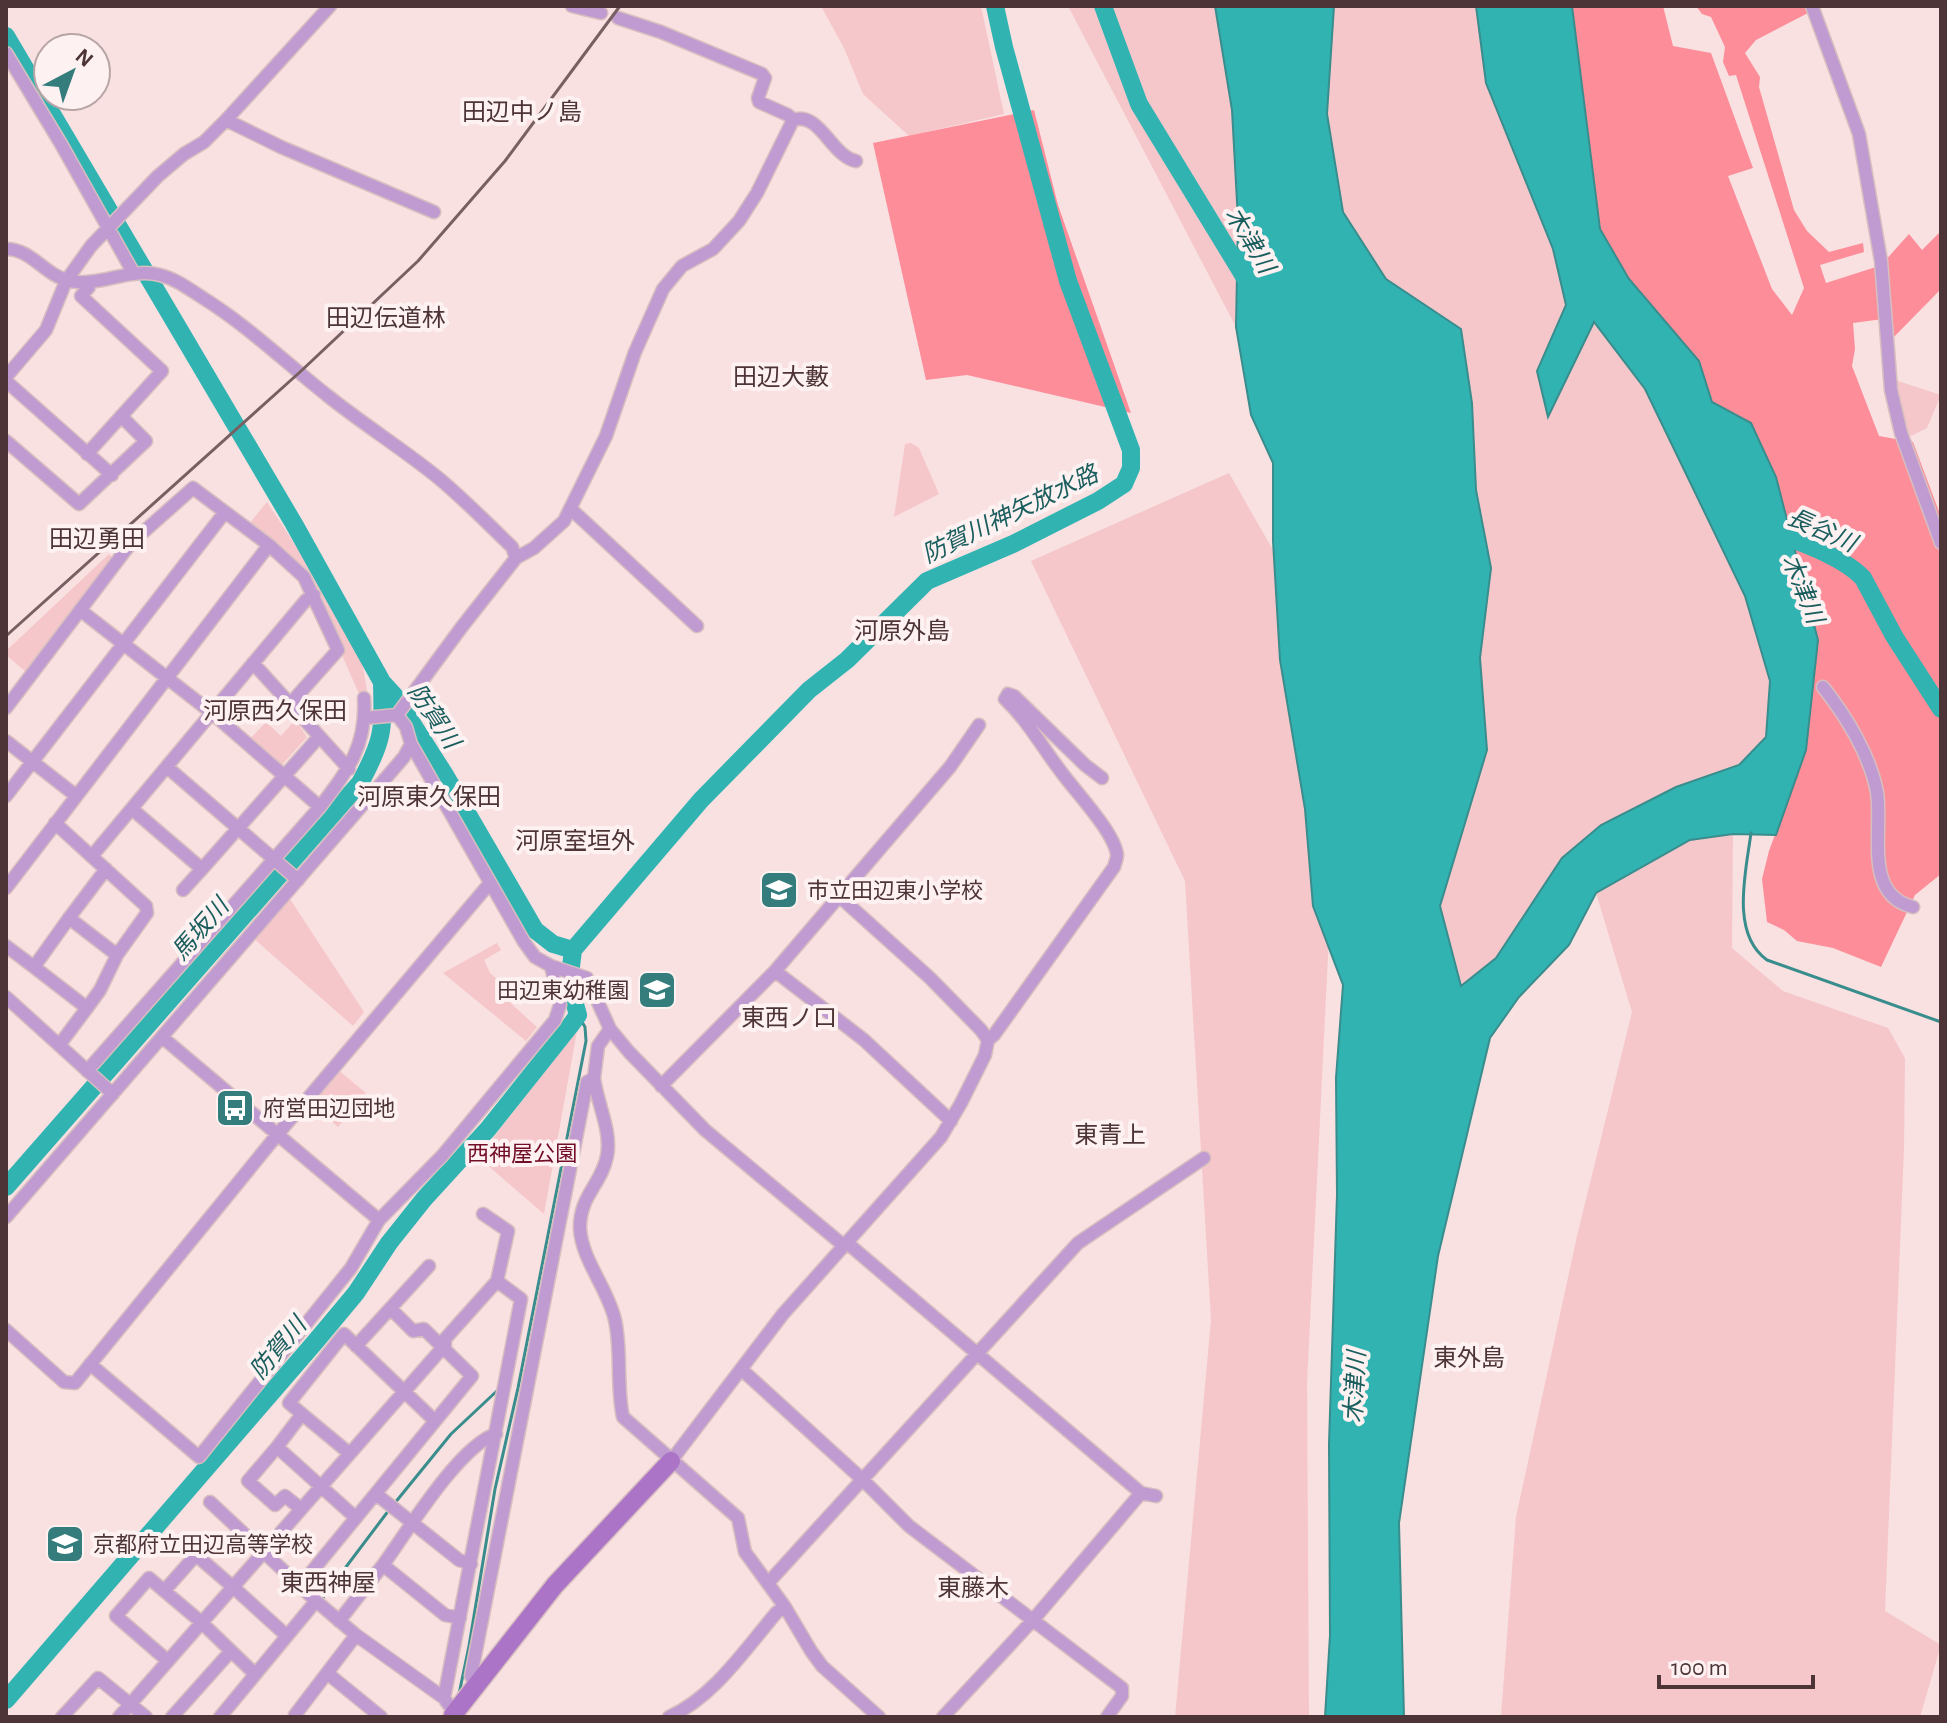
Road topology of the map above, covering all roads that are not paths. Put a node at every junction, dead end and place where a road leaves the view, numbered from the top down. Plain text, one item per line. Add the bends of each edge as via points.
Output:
1 (330, 6) edge
2 (572, 6) edge
3 (1812, 6) edge
4 (601, 13) dead end
5 (618, 18) dead end
6 (6, 53) edge
7 (226, 120) junction
8 (793, 120) junction
9 (856, 161) dead end
10 (434, 212) dead end
11 (109, 226) junction
12 (6, 249) edge
13 (137, 274) junction
14 (66, 281) junction
15 (89, 282) junction
16 (6, 379) edge
17 (121, 416) junction
18 (6, 441) edge
19 (87, 454) junction
20 (112, 475) junction
21 (571, 509) junction
22 (225, 512) junction
23 (1941, 543) edge
24 (269, 545) junction
25 (516, 558) junction
26 (314, 595) junction
27 (80, 610) junction
28 (697, 626) dead end
29 (124, 643) junction
30 (253, 663) junction
31 (167, 676) junction
32 (1823, 687) dead end
33 (364, 698) dead end
34 (290, 704) junction
35 (6, 708) edge
36 (398, 711) junction
37 (212, 713) junction
38 (369, 717) junction
39 (979, 725) dead end
40 (318, 738) junction
41 (6, 741) edge
42 (411, 744) junction
43 (33, 762) junction
44 (167, 767) junction
45 (349, 769) junction
46 (285, 776) junction
47 (1102, 778) dead end
48 (75, 795) junction
49 (6, 796) edge
50 (320, 807) junction
51 (132, 809) junction
52 (55, 823) junction
53 (238, 828) junction
54 (92, 856) junction
55 (277, 862) junction
56 (106, 869) junction
57 (202, 869) junction
58 (295, 877) junction
59 (490, 883) junction
60 (6, 888) edge
61 (183, 890) dead end
62 (840, 897) junction
63 (1913, 907) dead end
64 (69, 918) junction
65 (6, 946) edge
66 (117, 955) junction
67 (34, 967) junction
68 (555, 967) junction
69 (775, 971) junction
70 (6, 997) edge
71 (87, 1008) junction
72 (610, 1029) junction
73 (162, 1037) junction
74 (988, 1040) junction
75 (60, 1044) junction
76 (90, 1073) junction
77 (594, 1078) junction
78 (661, 1086) junction
79 (111, 1092) junction
80 (951, 1121) junction
81 (277, 1135) junction
82 (1204, 1158) dead end
83 (483, 1214) dead end
84 (6, 1217) edge
85 (379, 1220) junction
86 (845, 1244) junction
87 (429, 1266) dead end
88 (497, 1281) junction
89 (521, 1299) junction
90 (391, 1309) junction
91 (542, 1314) junction
92 (6, 1330) edge
93 (356, 1346) junction
94 (443, 1348) junction
95 (978, 1352) junction
96 (90, 1364) junction
97 (741, 1369) junction
98 (404, 1391) junction
99 (302, 1414) junction
100 (434, 1420) junction
101 (496, 1434) junction
102 (277, 1447) junction
103 (349, 1453) junction
104 (671, 1461) junction
105 (863, 1480) junction
106 (320, 1486) junction
107 (1141, 1493) junction
108 (376, 1494) junction
109 (1156, 1496) dead end
110 (210, 1502) dead end
111 (300, 1508) junction
112 (356, 1518) junction
113 (413, 1524) junction
114 (263, 1552) junction
115 (471, 1564) junction
116 (383, 1565) junction
117 (768, 1583) junction
118 (300, 1586) junction
119 (233, 1587) junction
120 (164, 1591) junction
121 (318, 1603) junction
122 (785, 1607) junction
123 (460, 1618) junction
124 (1033, 1620) junction
125 (339, 1621) junction
126 (201, 1622) junction
127 (356, 1635) junction
128 (287, 1636) junction
129 (231, 1651) junction
130 (168, 1661) junction
131 (327, 1673) junction
132 (255, 1674) junction
133 (476, 1685) junction
134 (130, 1704) junction
135 (451, 1712) edge
136 (295, 1716) edge
137 (62, 1717) edge
138 (119, 1717) edge
139 (146, 1717) edge
140 (172, 1717) edge
141 (220, 1717) edge
142 (381, 1717) edge
143 (669, 1717) edge
144 (879, 1717) edge
145 (943, 1717) edge
146 (1107, 1717) edge

1 - 7 street
2 - 4 street
3 - 23 street via 1859,134 1881,261 1891,390
5 - 8 street via 762,74 759,102
6 - 11 street
7 - 10 street
7 - 11 street via 158,176
8 - 9 street via 809,120 843,155
8 - 21 street via 739,221 713,249 682,266 663,289 606,436
11 - 13 street
11 - 14 street
12 - 14 street via 26,254
13 - 15 street
13 - 25 street via 175,280 270,346 461,497 512,547
14 - 15 street
14 - 16 street via 46,330
15 - 17 street via 81,296 162,371
16 - 19 street
17 - 19 street
17 - 20 street via 146,441
18 - 20 street via 79,504
19 - 20 street
21 - 25 street via 550,535
21 - 28 street
22 - 24 street
22 - 27 street via 193,488 131,543
22 - 29 street
24 - 26 street via 304,577
24 - 31 street
25 - 36 street
26 - 30 street
26 - 34 street via 338,650
27 - 29 street
27 - 35 street
29 - 31 street
29 - 43 street
30 - 34 street
30 - 37 street
31 - 37 street
31 - 48 street
32 - 63 street via 1849,723 1876,791 1882,884 1899,904
33 - 38 street
34 - 40 street
36 - 38 street
36 - 42 street
37 - 44 street
37 - 46 street
38 - 45 street
39 - 62 street
40 - 45 street
40 - 46 street
41 - 43 street
42 - 58 street
42 - 59 street
43 - 48 street
43 - 49 street
44 - 51 street
44 - 53 street
45 - 50 street
46 - 50 street
46 - 53 street
47 - 74 street via 1008,694 1005,699 1094,813 1117,856
48 - 52 street
50 - 55 street
51 - 54 street
51 - 57 street
52 - 54 street
52 - 60 street
53 - 55 street
53 - 57 street
54 - 56 street
55 - 58 street
55 - 76 street
56 - 64 street
56 - 66 street via 146,906 147,913
57 - 61 street
58 - 73 street
59 - 68 street via 535,957
59 - 81 street
62 - 69 street
62 - 74 street via 930,978
64 - 66 street
64 - 67 street
65 - 67 street
66 - 71 street
67 - 71 street
68 - 72 street via 587,978
68 - 85 street via 560,1005 555,1020 442,1156
69 - 78 street
69 - 80 street via 864,1040
70 - 75 street
71 - 75 street
72 - 77 street via 598,1046
72 - 78 street
73 - 79 street
73 - 81 street
74 - 80 street
75 - 76 street
76 - 79 street
77 - 91 street via 587,1082
77 - 104 street via 607,1155 581,1209 580,1232 615,1321 623,1417
78 - 86 street via 705,1130
79 - 84 street
80 - 86 street
81 - 85 street
81 - 96 street
82 - 95 street via 1078,1243
83 - 88 street via 508,1231
85 - 96 street via 351,1268 199,1457
86 - 95 street
86 - 97 street
87 - 90 street
88 - 89 street
88 - 94 street via 445,1339
89 - 91 street
89 - 101 street
90 - 93 street
90 - 94 street via 413,1331 424,1329
91 - 133 street via 471,1676
92 - 96 street via 64,1382 75,1383
93 - 98 street
93 - 99 street via 344,1334 289,1403
94 - 98 street
94 - 100 street via 472,1376
95 - 105 street
95 - 107 street
97 - 104 street
97 - 105 street
98 - 100 street
98 - 103 street
99 - 102 street
99 - 103 street
100 - 108 street
101 - 113 street via 455,1467
101 - 115 street
102 - 106 street
102 - 111 street via 248,1481 275,1505 285,1496
103 - 106 street
104 - 117 street via 738,1518 745,1552
104 - 133 street via 555,1585
105 - 117 street
105 - 124 street via 909,1526
106 - 111 street
106 - 112 street
107 - 109 street
107 - 124 street
108 - 112 street
108 - 113 street
110 - 114 street
111 - 114 street
112 - 118 street
113 - 115 street
113 - 116 street
114 - 118 street
114 - 119 street
115 - 123 street
116 - 123 street via 445,1615
116 - 125 street
117 - 122 street
118 - 121 street
119 - 120 street via 196,1555
119 - 126 street
119 - 128 street
120 - 126 street
120 - 130 street via 149,1578 116,1616
121 - 125 street
121 - 128 street
122 - 143 street via 689,1708
122 - 144 street via 822,1666
123 - 135 street
124 - 145 street
124 - 146 street via 1122,1688
125 - 127 street
126 - 129 street
126 - 130 street
127 - 131 street
127 - 135 street
128 - 132 street
129 - 132 street
129 - 140 street
130 - 134 street
131 - 136 street
131 - 142 street
132 - 141 street
133 - 135 street
134 - 137 street via 98,1678
134 - 138 street
134 - 139 street

